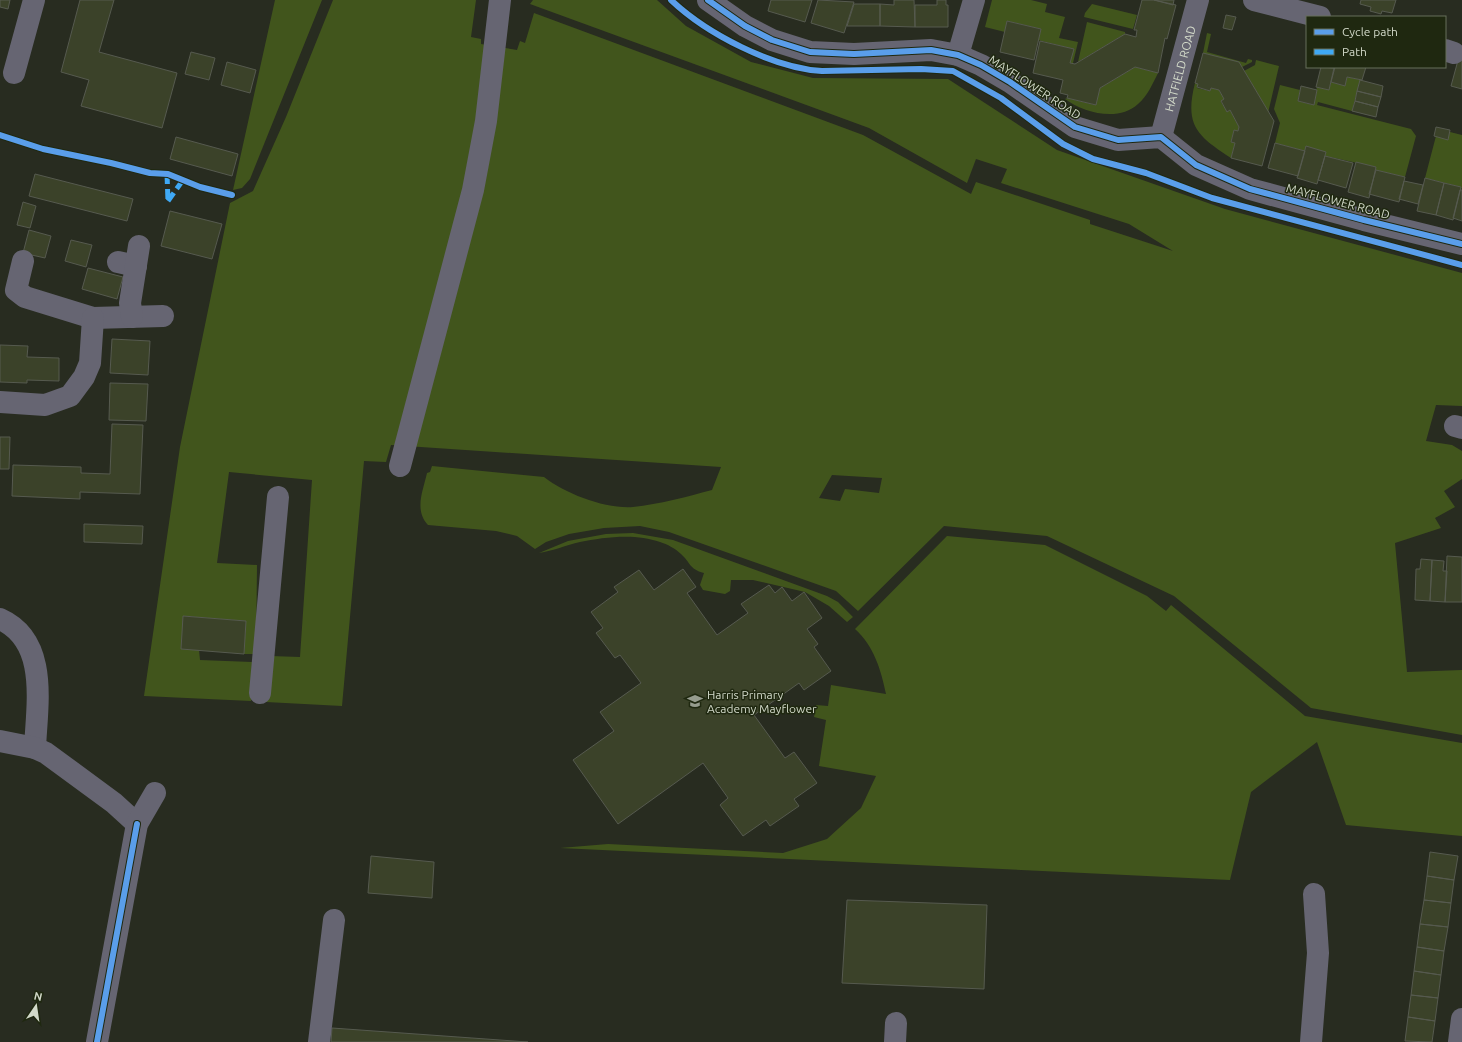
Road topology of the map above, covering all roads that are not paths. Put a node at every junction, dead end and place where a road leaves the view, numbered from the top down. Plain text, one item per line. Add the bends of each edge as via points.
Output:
1 (500, 0) edge
2 (708, 0) edge
3 (974, 0) edge
4 (1198, 0) edge
5 (1254, 0) edge
6 (33, 3) edge
7 (1316, 16) edge
8 (958, 55) junction
9 (14, 73) dead end
10 (1161, 137) junction
11 (1462, 244) edge
12 (131, 258) dead end
13 (23, 261) dead end
14 (163, 316) dead end
15 (132, 317) junction
16 (93, 318) junction
17 (0, 402) edge
18 (400, 466) dead end
19 (278, 497) dead end
20 (0, 619) edge
21 (260, 694) dead end
22 (0, 741) edge
23 (35, 748) junction
24 (155, 793) dead end
25 (137, 824) junction
26 (1314, 894) dead end
27 (334, 920) dead end
28 (1462, 1019) edge
29 (97, 1042) edge
30 (319, 1042) edge
31 (1311, 1042) edge
32 (1458, 1042) edge

1 - 18 street via 486,121 472,190
2 - 8 street, MAYFLOWER ROAD via 745,26 772,40 810,52 854,54 931,50
3 - 8 street
4 - 10 street, HATFIELD ROAD
5 - 7 street
6 - 9 street
8 - 10 street, MAYFLOWER ROAD via 981,64 1075,127 1118,140
10 - 11 street, MAYFLOWER ROAD via 1196,165 1250,189
12 - 15 street
13 - 16 street via 16,290 25,297 44,304
14 - 15 street
15 - 16 street
16 - 17 street via 90,363 84,377 70,396 45,404
19 - 21 street
20 - 23 street via 21,634 35,660
22 - 23 street
23 - 25 street via 93,786
24 - 25 street
25 - 29 street
26 - 31 street via 1318,953
27 - 30 street
28 - 32 street

